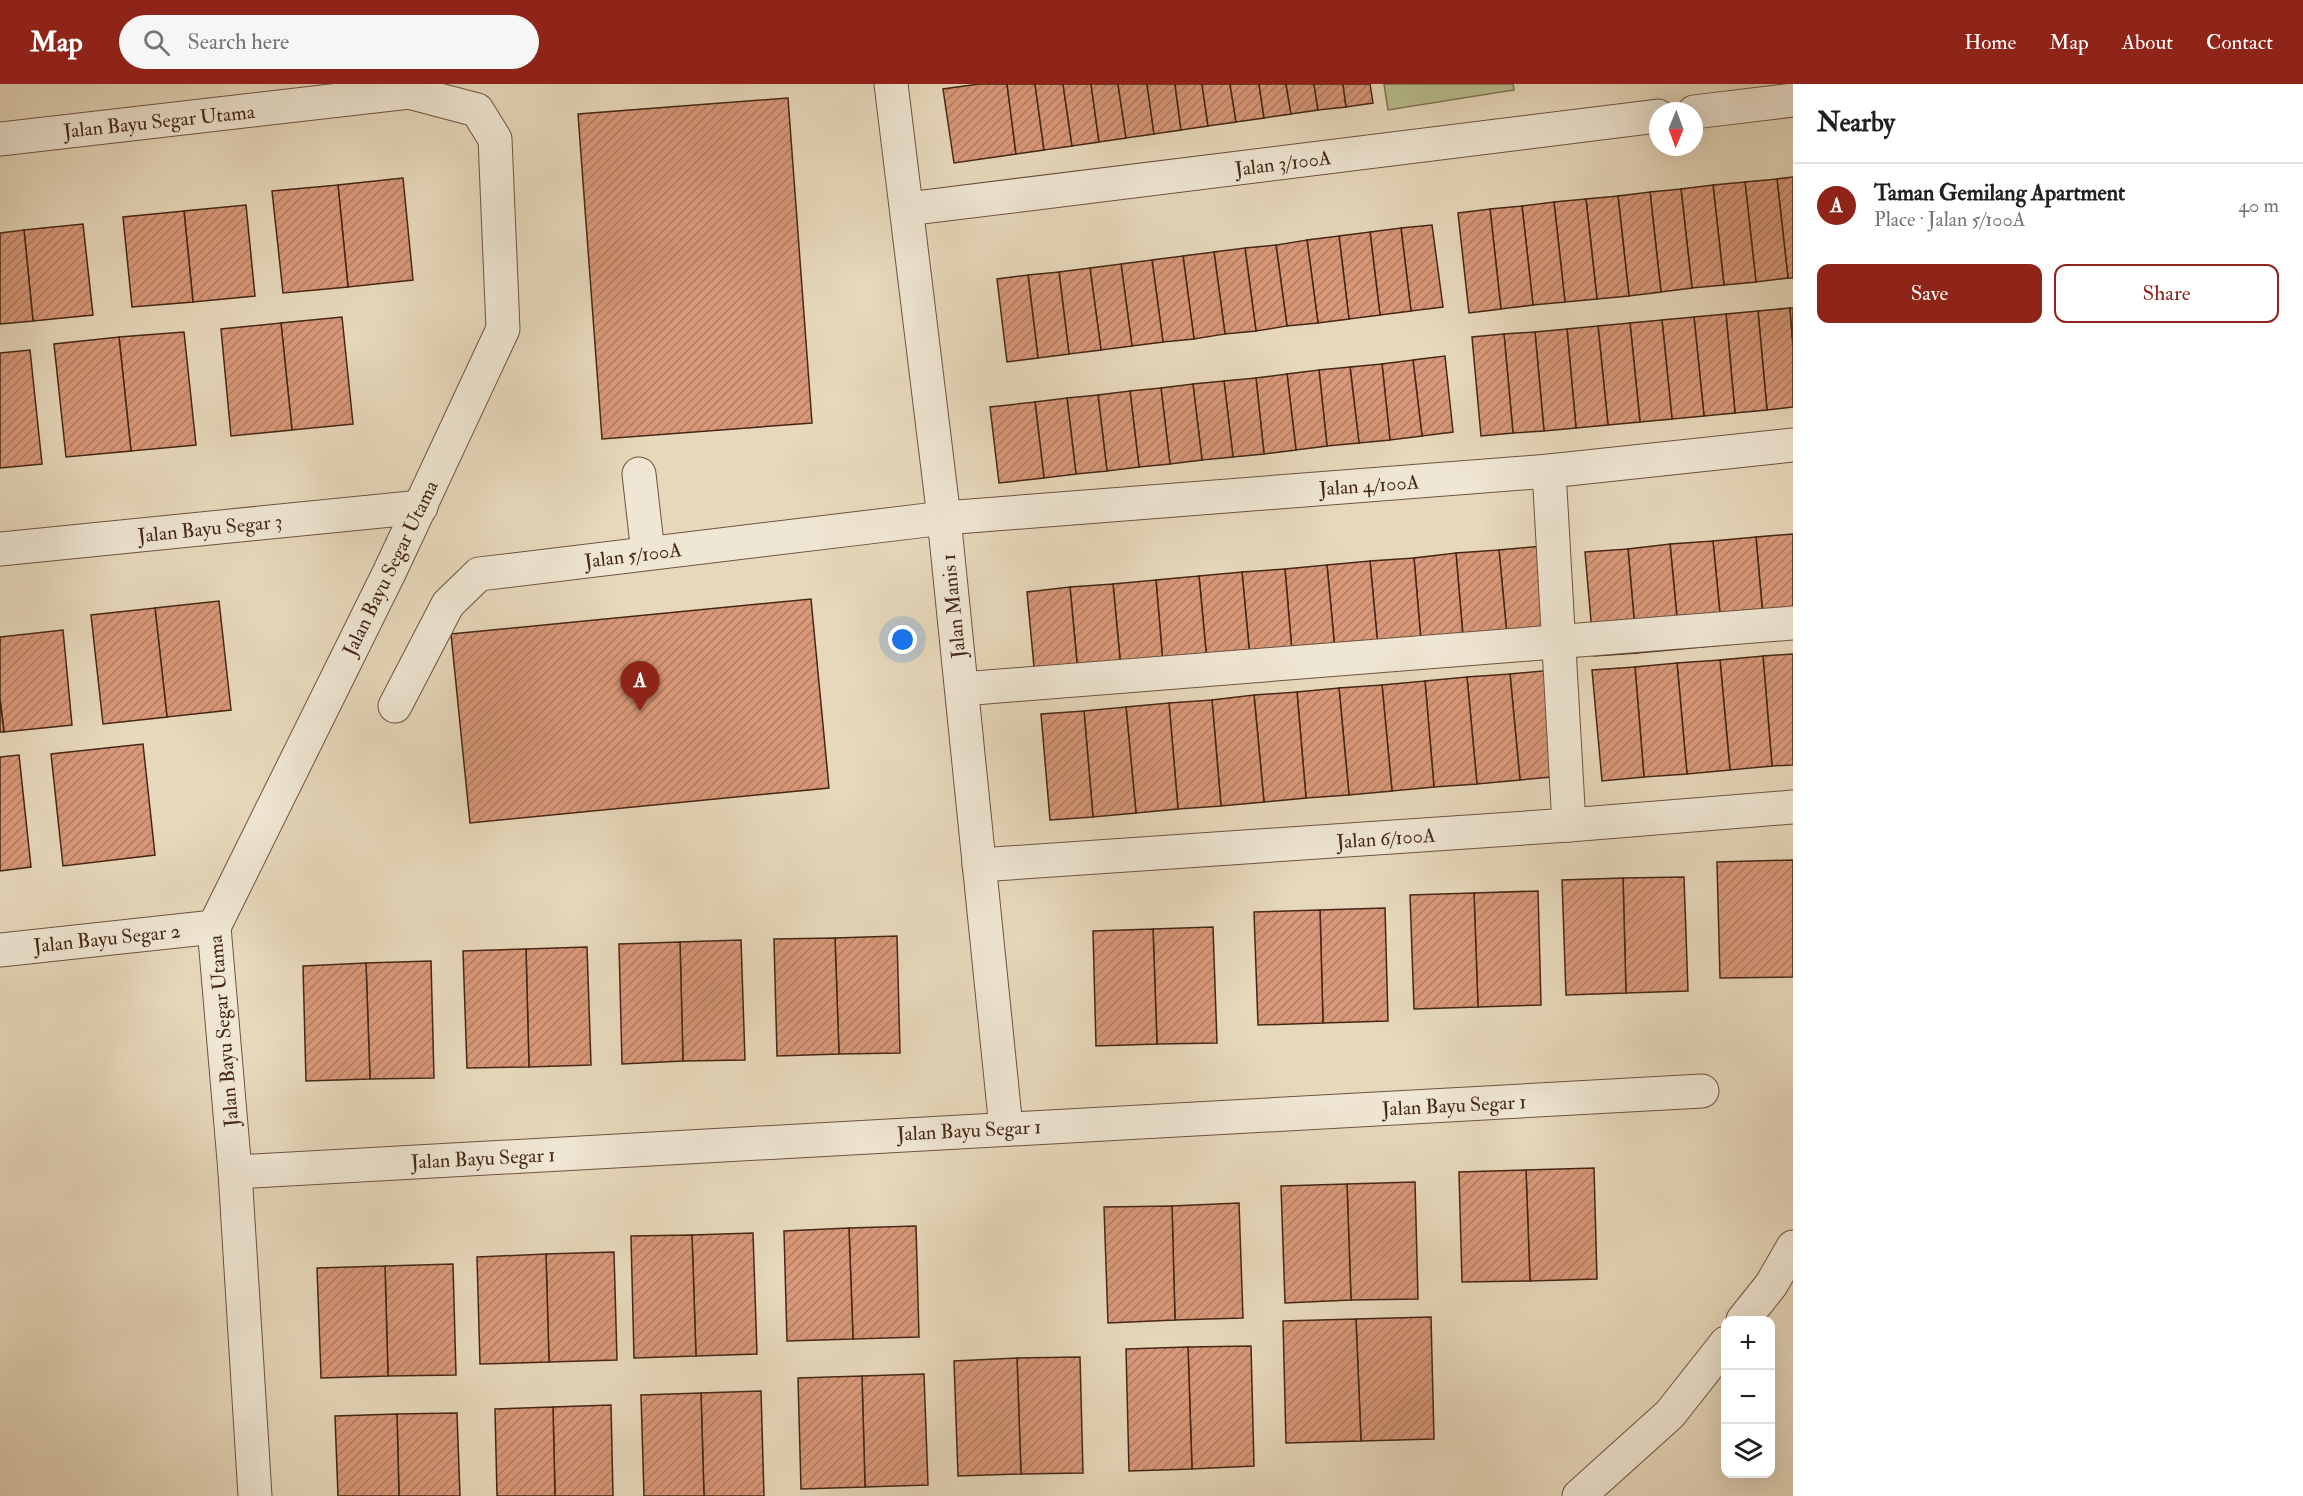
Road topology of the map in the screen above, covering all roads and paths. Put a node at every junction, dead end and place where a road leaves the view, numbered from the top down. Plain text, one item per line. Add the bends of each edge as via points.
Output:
1 (891, 84) edge
2 (1793, 99) edge
3 (1703, 111) edge
4 (1649, 117) edge
5 (0, 139) edge
6 (907, 209) junction
7 (1793, 445) edge
8 (1549, 471) junction
9 (639, 474) dead end
10 (421, 507) junction
11 (944, 518) junction
12 (0, 549) edge
13 (648, 553) junction
14 (1793, 623) edge
15 (1558, 642) junction
16 (962, 689) junction
17 (395, 706) dead end
18 (1793, 807) edge
19 (1569, 825) junction
20 (979, 865) junction
21 (214, 927) junction
22 (0, 950) edge
23 (1702, 1091) dead end
24 (1006, 1128) junction
25 (235, 1172) junction
26 (1793, 1246) edge
27 (1782, 1286) edge
28 (1748, 1316) edge
29 (1721, 1348) edge
30 (255, 1496) edge
31 (1579, 1496) edge

1 - 6 street, Jalan Manis 1
2 - 3 street
4 - 6 street, Jalan 3/100A
5 - 10 street, Jalan Bayu Segar Utama via 409,92 477,110 495,140 503,329
6 - 11 street, Jalan Manis 1
7 - 8 street, Jalan 4/100A
8 - 11 street, Jalan 4/100A
8 - 15 street
9 - 13 street
10 - 12 street, Jalan Bayu Segar 3
10 - 21 street, Jalan Bayu Segar Utama
11 - 13 street, Jalan 5/100A
11 - 16 street, Jalan Manis 1
13 - 17 street, Jalan 5/100A via 479,574 447,604
14 - 15 street
15 - 16 street
15 - 19 street
16 - 20 street, Jalan Manis 1
18 - 19 street, Jalan 6/100A
19 - 20 street, Jalan 6/100A
20 - 24 street, Jalan Manis 1
21 - 22 street, Jalan Bayu Segar 2
21 - 25 street, Jalan Bayu Segar Utama
23 - 24 street, Jalan Bayu Segar 1
24 - 25 street, Jalan Bayu Segar 1
25 - 30 street, Jalan Bayu Segar Utama
26 - 27 street
27 - 28 street
29 - 31 street via 1670,1414

